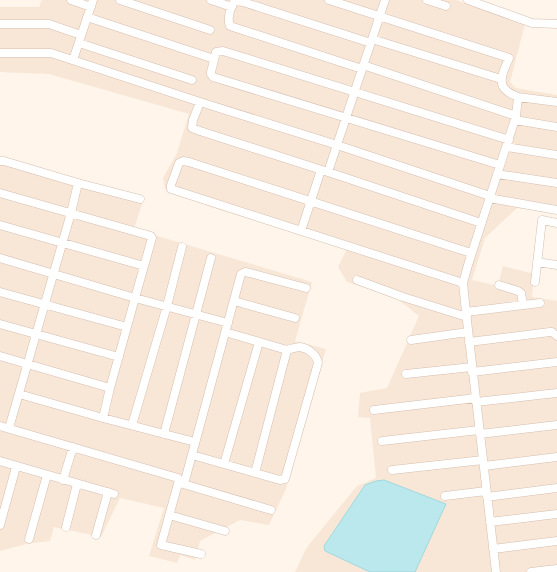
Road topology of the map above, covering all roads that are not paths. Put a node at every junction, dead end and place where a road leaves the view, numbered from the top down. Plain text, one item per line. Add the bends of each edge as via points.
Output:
1 (71, 0) edge
2 (120, 0) edge
3 (211, 0) edge
4 (329, 0) edge
5 (385, 0) edge
6 (426, 0) edge
7 (468, 0) edge
8 (92, 3) edge
9 (446, 6) dead end
10 (232, 7) junction
11 (380, 16) junction
12 (87, 17) junction
13 (0, 24) edge
14 (557, 24) edge
15 (210, 30) dead end
16 (80, 39) junction
17 (372, 41) junction
18 (0, 52) edge
19 (214, 59) junction
20 (73, 60) junction
21 (363, 67) junction
22 (501, 79) junction
23 (192, 80) dead end
24 (355, 93) junction
25 (518, 97) junction
26 (200, 102) junction
27 (557, 102) edge
28 (346, 117) junction
29 (516, 118) junction
30 (557, 127) edge
31 (507, 144) junction
32 (337, 145) junction
33 (557, 155) edge
34 (0, 161) edge
35 (500, 165) junction
36 (324, 171) junction
37 (497, 174) junction
38 (78, 183) junction
39 (557, 183) edge
40 (0, 194) edge
41 (490, 197) junction
42 (140, 199) dead end
43 (311, 201) junction
44 (557, 210) edge
45 (71, 213) junction
46 (482, 223) junction
47 (557, 223) edge
48 (0, 225) edge
49 (301, 231) junction
50 (62, 243) junction
51 (182, 247) dead end
52 (471, 253) junction
53 (0, 258) edge
54 (211, 258) dead end
55 (537, 262) junction
56 (557, 265) edge
57 (144, 266) junction
58 (54, 274) junction
59 (357, 280) dead end
60 (535, 282) dead end
61 (464, 283) junction
62 (499, 285) dead end
63 (306, 288) dead end
64 (0, 292) edge
65 (135, 298) junction
66 (234, 301) junction
67 (540, 303) dead end
68 (45, 304) junction
69 (523, 305) junction
70 (167, 306) junction
71 (466, 314) junction
72 (196, 315) junction
73 (295, 318) dead end
74 (0, 324) edge
75 (127, 327) junction
76 (227, 328) junction
77 (468, 332) junction
78 (36, 335) junction
79 (557, 336) edge
80 (411, 340) dead end
81 (259, 342) junction
82 (469, 342) junction
83 (288, 350) junction
84 (0, 356) edge
85 (119, 357) junction
86 (557, 362) edge
87 (28, 364) junction
88 (472, 369) junction
89 (406, 374) dead end
90 (110, 388) junction
91 (557, 392) edge
92 (19, 394) junction
93 (476, 400) junction
94 (374, 410) dead end
95 (103, 418) junction
96 (557, 424) edge
97 (0, 426) edge
98 (132, 426) junction
99 (9, 428) junction
100 (480, 432) junction
101 (164, 434) junction
102 (382, 440) dead end
103 (195, 442) junction
104 (73, 447) junction
105 (192, 455) junction
106 (557, 456) edge
107 (0, 462) edge
108 (483, 463) junction
109 (224, 464) junction
110 (16, 467) junction
111 (392, 470) dead end
112 (255, 473) junction
113 (47, 475) junction
114 (64, 480) junction
115 (77, 484) junction
116 (181, 484) junction
117 (557, 488) edge
118 (487, 494) junction
119 (446, 496) dead end
120 (271, 510) dead end
121 (557, 514) edge
122 (169, 515) junction
123 (490, 522) junction
124 (0, 525) edge
125 (66, 527) dead end
126 (225, 530) dead end
127 (96, 535) dead end
128 (29, 539) dead end
129 (557, 541) edge
130 (493, 549) junction
131 (201, 554) dead end
132 (557, 569) edge
133 (496, 572) edge
134 (531, 572) edge

1 - 8 street
2 - 15 street
3 - 10 street
4 - 11 street
5 - 11 street
6 - 9 street
7 - 14 street via 532,23
8 - 12 street
10 - 17 street via 235,1 243,2
10 - 21 street via 228,21 230,26
11 - 17 street
11 - 22 street via 509,58
12 - 16 street
12 - 19 street
13 - 16 street via 49,24
16 - 20 street
16 - 23 street
17 - 21 street
17 - 22 street
18 - 20 street via 51,53
19 - 24 street via 216,52 223,51
19 - 28 street via 213,77
20 - 26 street
21 - 24 street
21 - 29 street
22 - 25 street via 505,90
24 - 28 street
24 - 31 street
25 - 27 street
25 - 29 street
26 - 32 street
26 - 36 street via 192,128
28 - 32 street
28 - 35 street
29 - 30 street
29 - 31 street
31 - 33 street
31 - 35 street
32 - 36 street
32 - 41 street
34 - 38 street
35 - 37 street
36 - 43 street
36 - 46 street
37 - 39 street
37 - 41 street
38 - 42 street
38 - 45 street
40 - 45 street
41 - 44 street
41 - 46 street
43 - 49 street
43 - 49 street via 183,161 179,163 171,185 171,189
43 - 52 street
45 - 50 street
45 - 57 street via 151,236
46 - 52 street
47 - 55 street via 542,220
48 - 50 street
49 - 61 street
50 - 57 street
50 - 58 street
51 - 70 street
52 - 61 street
53 - 58 street
54 - 72 street
55 - 56 street
55 - 60 street
57 - 65 street
58 - 65 street
58 - 68 street
59 - 71 street via 403,297
61 - 71 street
62 - 69 street via 521,293
63 - 66 street via 245,272 241,274
64 - 68 street
65 - 70 street
65 - 75 street
66 - 73 street
66 - 76 street
67 - 69 street
68 - 75 street
68 - 78 street
69 - 71 street
70 - 72 street
70 - 98 street
71 - 77 street
72 - 76 street
72 - 101 street
74 - 78 street
75 - 85 street
76 - 81 street
76 - 103 street
77 - 80 street
77 - 82 street
78 - 85 street
78 - 87 street
79 - 82 street via 550,332
81 - 83 street
81 - 109 street
82 - 88 street
83 - 112 street
83 - 112 street via 306,349 316,356 318,363 285,479
84 - 87 street
85 - 90 street
86 - 88 street
87 - 90 street
87 - 92 street
88 - 89 street
88 - 93 street
90 - 95 street
91 - 93 street
92 - 95 street
92 - 99 street
93 - 94 street
93 - 100 street
95 - 98 street
96 - 100 street
97 - 99 street
98 - 101 street
99 - 104 street
100 - 102 street
100 - 108 street
101 - 103 street
103 - 105 street
104 - 114 street
104 - 116 street via 178,478
105 - 109 street
105 - 116 street
106 - 108 street
107 - 110 street
108 - 111 street
108 - 118 street
109 - 112 street
110 - 113 street
110 - 124 street
113 - 114 street
113 - 128 street
114 - 115 street
115 - 125 street
115 - 127 street via 111,493
116 - 120 street
116 - 122 street
117 - 118 street
118 - 119 street
118 - 123 street
121 - 123 street
122 - 126 street
122 - 131 street via 161,545
123 - 130 street
129 - 130 street
130 - 133 street
132 - 134 street

